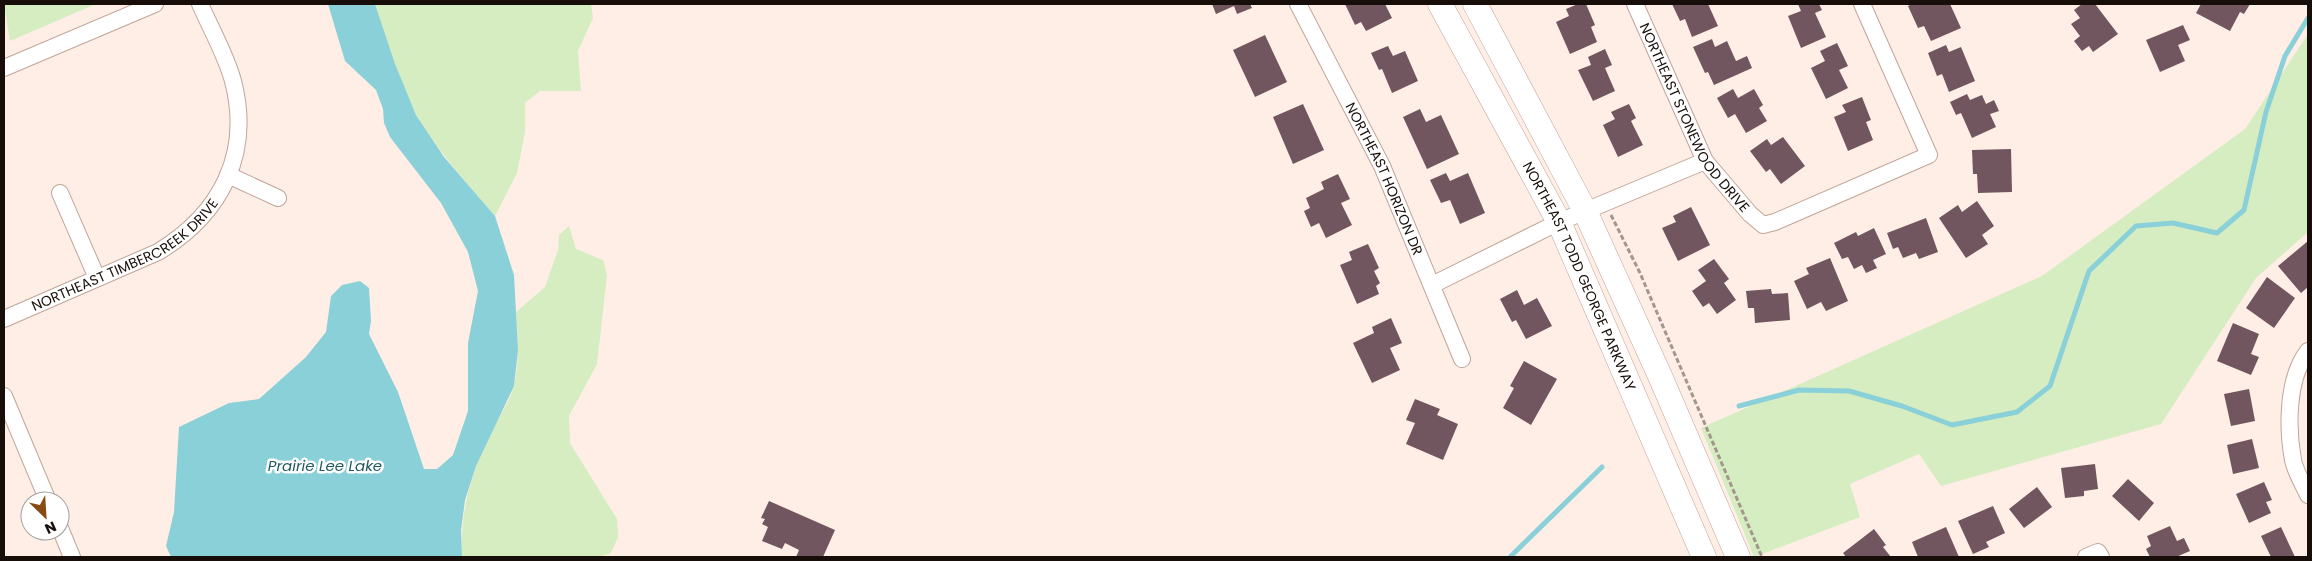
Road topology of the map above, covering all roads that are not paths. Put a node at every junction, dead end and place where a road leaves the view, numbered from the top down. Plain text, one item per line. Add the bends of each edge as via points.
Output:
1 (155, 4) edge
2 (200, 4) edge
3 (1298, 4) edge
4 (1440, 4) edge
5 (1475, 4) edge
6 (1635, 4) edge
7 (1862, 4) edge
8 (4, 68) edge
9 (1705, 161) junction
10 (228, 175) junction
11 (60, 193) dead end
12 (278, 198) dead end
13 (1585, 211) junction
14 (1559, 222) junction
15 (97, 278) junction
16 (1432, 285) junction
17 (4, 319) edge
18 (2308, 351) edge
19 (1462, 359) dead end
20 (4, 396) edge
21 (44, 491) edge
22 (2308, 495) edge
23 (65, 541) edge
24 (72, 557) edge
25 (1704, 557) edge
26 (1738, 557) edge

1 - 8 street
2 - 10 street, NORTHEAST TIMBERCREEK DRIVE via 232,79 237,101 239,124
3 - 16 street, NORTHEAST HORIZON DR via 1382,166
4 - 14 main road, NORTHEAST TODD GEORGE PARKWAY
5 - 13 main road
6 - 9 street, NORTHEAST STONEWOOD DRIVE
7 - 9 street, NORTHEAST STONEWOOD DRIVE via 1929,155 1763,225
9 - 13 street
10 - 12 street
10 - 15 street, NORTHEAST TIMBERCREEK DRIVE via 210,208 178,240
11 - 15 street
13 - 14 street
13 - 26 main road
14 - 16 street
14 - 25 main road, NORTHEAST TODD GEORGE PARKWAY
15 - 17 street, NORTHEAST TIMBERCREEK DRIVE
16 - 19 street, NORTHEAST HORIZON DR
18 - 22 street via 2301,360 2288,409 2293,461
20 - 21 street
23 - 24 street

